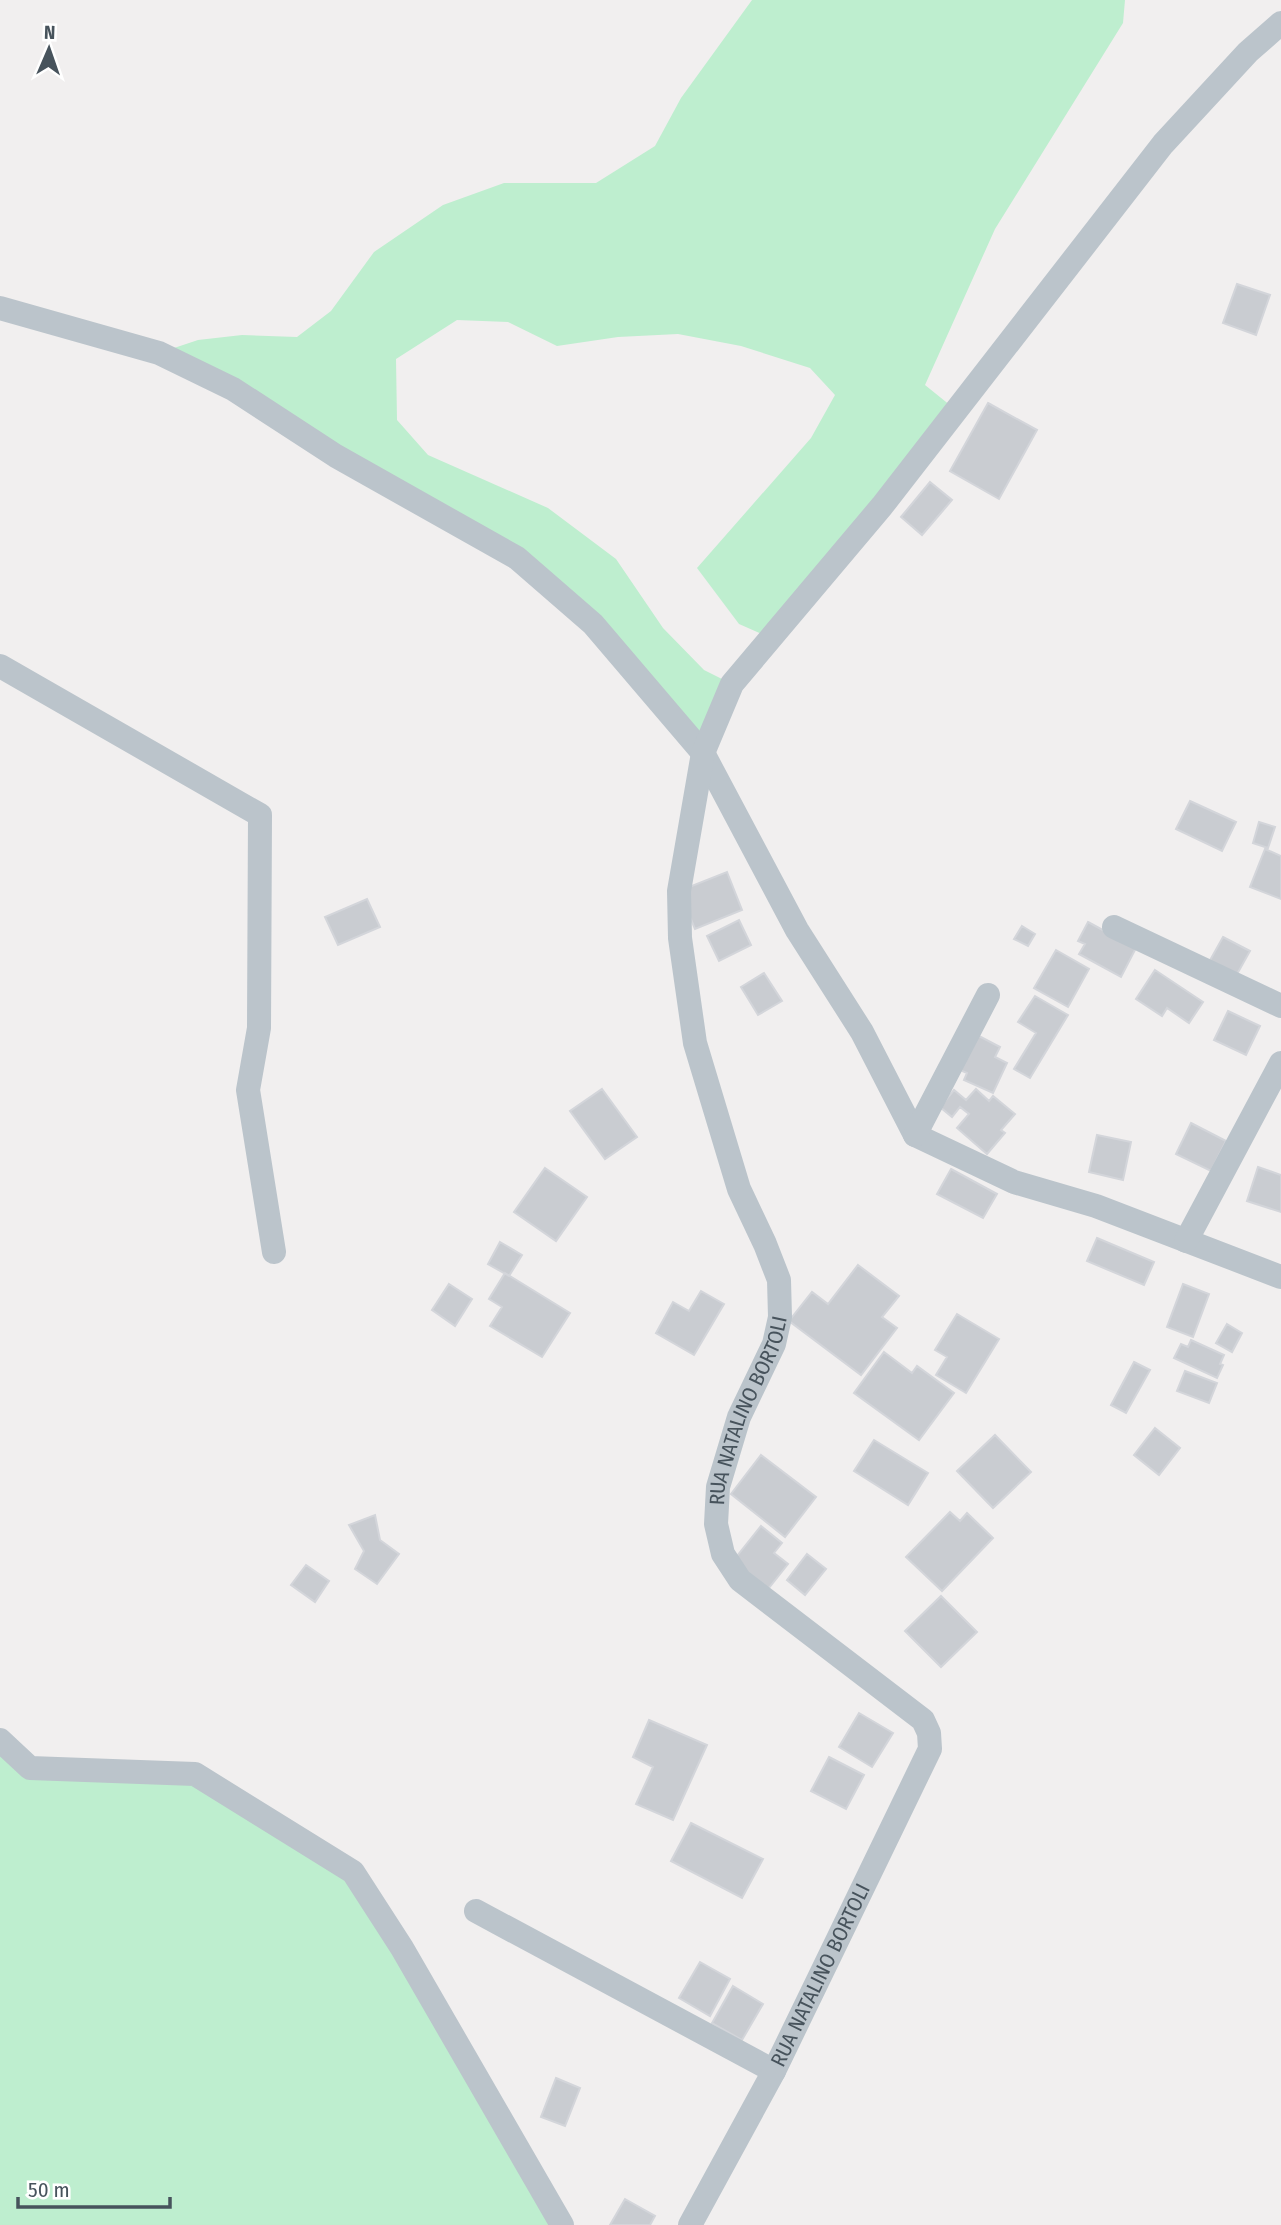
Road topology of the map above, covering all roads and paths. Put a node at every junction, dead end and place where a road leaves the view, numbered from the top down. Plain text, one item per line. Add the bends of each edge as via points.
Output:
1 (1281, 23) edge
2 (0, 308) edge
3 (0, 666) edge
4 (703, 752) junction
5 (1114, 927) dead end
6 (988, 995) dead end
7 (1281, 1006) edge
8 (1281, 1063) edge
9 (915, 1135) junction
10 (1186, 1241) junction
11 (274, 1252) dead end
12 (1281, 1278) edge
13 (0, 1740) edge
14 (476, 1911) dead end
15 (774, 2071) junction
16 (562, 2225) edge
17 (690, 2225) edge

1 - 4 street, RUA NATALINO BORTOLI via 1163,144 882,506 732,684
2 - 4 street via 159,353 233,389 337,456 517,558 593,624
3 - 11 street via 260,815 259,1028 248,1090
4 - 9 street via 797,930 862,1032
4 - 15 street, RUA NATALINO BORTOLI via 680,891 680,938 695,1044 739,1189 779,1280 780,1317 774,1344 739,1417 718,1487 716,1524 723,1554 740,1580 923,1720 930,1749
5 - 7 street
6 - 9 street
8 - 10 street
9 - 10 street via 1014,1182 1096,1206
10 - 12 street
13 - 16 street via 30,1769 195,1774 353,1872
14 - 15 street
15 - 17 street, RUA NATALINO BORTOLI

